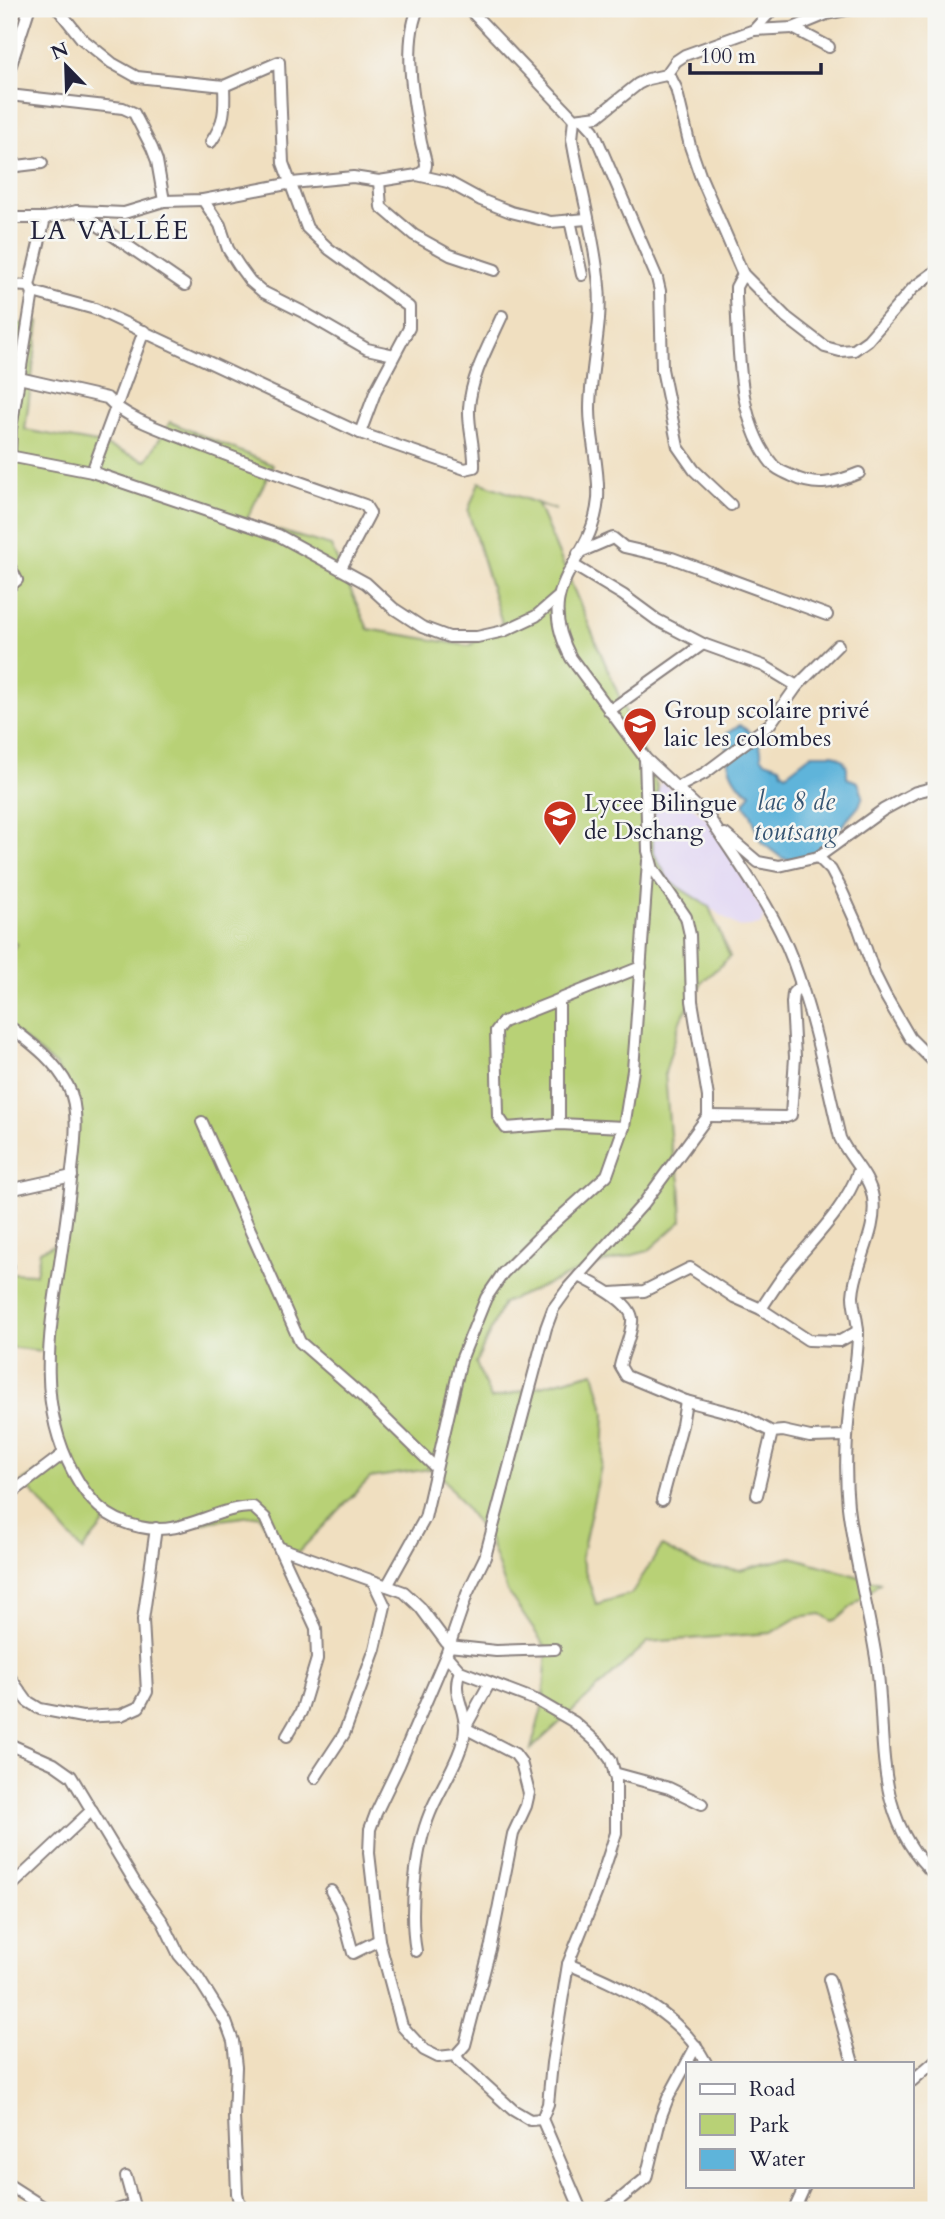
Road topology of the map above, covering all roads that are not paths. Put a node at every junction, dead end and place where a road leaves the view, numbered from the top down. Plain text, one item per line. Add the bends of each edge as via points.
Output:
1 (29, 9) edge
2 (58, 9) edge
3 (418, 9) edge
4 (470, 9) edge
5 (773, 9) edge
6 (852, 9) edge
7 (793, 28) junction
8 (754, 30) junction
9 (829, 47) dead end
10 (9, 71) edge
11 (666, 75) junction
12 (224, 86) junction
13 (9, 95) edge
14 (578, 119) junction
15 (211, 142) dead end
16 (42, 163) dead end
17 (9, 167) edge
18 (417, 175) junction
19 (379, 181) junction
20 (292, 183) junction
21 (164, 201) junction
22 (203, 201) junction
23 (77, 211) junction
24 (9, 218) edge
25 (45, 218) junction
26 (587, 219) junction
27 (570, 220) junction
28 (495, 270) dead end
29 (936, 271) edge
30 (743, 274) junction
31 (582, 275) dead end
32 (9, 285) edge
33 (185, 285) dead end
34 (31, 289) junction
35 (502, 316) dead end
36 (144, 331) junction
37 (394, 355) junction
38 (19, 378) junction
39 (116, 408) junction
40 (360, 433) junction
41 (10, 456) edge
42 (92, 472) junction
43 (859, 472) dead end
44 (731, 505) dead end
45 (578, 553) junction
46 (9, 565) edge
47 (573, 565) junction
48 (341, 568) junction
49 (9, 587) edge
50 (557, 598) junction
51 (827, 615) dead end
52 (703, 644) junction
53 (838, 645) dead end
54 (797, 686) junction
55 (609, 711) junction
56 (645, 758) junction
57 (936, 787) edge
58 (676, 788) junction
59 (708, 816) junction
60 (648, 851) junction
61 (818, 857) junction
62 (641, 967) junction
63 (801, 985) junction
64 (559, 1000) junction
65 (9, 1026) edge
66 (936, 1064) edge
67 (708, 1116) junction
68 (202, 1122) dead end
69 (559, 1124) junction
70 (624, 1127) junction
71 (859, 1170) junction
72 (72, 1176) junction
73 (9, 1190) edge
74 (579, 1276) junction
75 (611, 1293) junction
76 (761, 1309) junction
77 (858, 1331) junction
78 (686, 1401) junction
79 (772, 1433) junction
80 (847, 1436) junction
81 (63, 1454) junction
82 (436, 1468) junction
83 (9, 1495) edge
84 (757, 1495) dead end
85 (662, 1500) dead end
86 (156, 1528) junction
87 (281, 1548) junction
88 (373, 1581) junction
89 (387, 1586) junction
90 (555, 1649) dead end
91 (447, 1651) junction
92 (460, 1671) junction
93 (9, 1676) edge
94 (489, 1684) junction
95 (465, 1728) junction
96 (287, 1736) dead end
97 (9, 1744) edge
98 (614, 1773) junction
99 (315, 1778) dead end
100 (702, 1804) dead end
101 (92, 1810) junction
102 (936, 1876) edge
103 (9, 1888) edge
104 (331, 1891) dead end
105 (379, 1940) junction
106 (416, 1951) dead end
107 (568, 1964) junction
108 (829, 1979) dead end
109 (696, 2046) junction
110 (456, 2055) junction
111 (936, 2060) edge
112 (687, 2062) edge
113 (705, 2062) edge
114 (853, 2062) edge
115 (686, 2065) edge
116 (914, 2079) edge
117 (542, 2119) junction
118 (126, 2176) dead end
119 (9, 2185) edge
120 (804, 2188) edge
121 (134, 2208) edge
122 (48, 2210) edge
123 (117, 2210) edge
124 (238, 2210) edge
125 (581, 2210) edge
126 (607, 2210) edge
127 (793, 2210) edge

1 - 10 street
2 - 12 street via 81,38 136,77
3 - 18 street via 408,52 426,166
4 - 14 street
5 - 8 street
6 - 7 street
7 - 8 street
7 - 9 street
8 - 11 street via 685,55
11 - 14 street via 638,84 598,116
11 - 30 street via 676,88 699,175
12 - 15 street via 225,110
12 - 20 street via 279,62 284,163
13 - 21 street via 134,113 157,161
14 - 26 street via 572,139
14 - 44 street via 593,130 657,278 662,369 678,447 694,470
16 - 17 street
18 - 19 street
18 - 27 street via 448,182 511,212 551,222
19 - 20 street via 353,177
19 - 28 street via 381,207 414,235 450,255
20 - 22 street
20 - 37 street via 307,228 409,307 409,328
21 - 22 street
21 - 23 street via 124,213
22 - 37 street via 239,266 263,292 368,349
23 - 25 street
23 - 33 street
24 - 25 street
25 - 34 street
26 - 27 street
26 - 45 street via 600,288 590,409 598,501 592,527
27 - 31 street
29 - 30 street via 913,288 854,351 825,347 807,335
30 - 43 street via 736,297 743,393 759,443 775,467 815,484 836,483
32 - 34 street
34 - 36 street via 95,309
34 - 38 street
35 - 40 street via 476,376 469,405 474,467 465,469
36 - 39 street
36 - 40 street
37 - 40 street
38 - 39 street via 107,398
38 - 41 street
39 - 42 street
39 - 48 street via 262,469 365,505 370,513
41 - 42 street
42 - 48 street via 278,535
45 - 47 street
45 - 51 street via 613,538 624,547 672,558
46 - 49 street via 18,580
47 - 50 street
47 - 52 street
48 - 50 street via 422,627 449,637 504,631 536,616
50 - 55 street via 562,642
52 - 54 street via 764,666
52 - 55 street
53 - 54 street
54 - 58 street via 770,724 705,773
55 - 56 street
56 - 58 street
56 - 60 street
57 - 61 street via 883,810
58 - 59 street
59 - 61 street via 758,862 779,866
59 - 63 street via 773,918
60 - 62 street
60 - 67 street via 662,885 686,917
61 - 66 street via 840,887 885,995 910,1038
62 - 64 street
62 - 70 street
63 - 67 street via 793,993 792,1003 791,1115
63 - 71 street via 840,1138
64 - 69 street
64 - 69 street via 503,1022 496,1031 500,1122 506,1128
65 - 72 street via 54,1063 69,1087 75,1135
67 - 74 street via 645,1203
68 - 82 street via 300,1342
69 - 70 street
70 - 82 street via 607,1175 542,1233 486,1298 461,1360
71 - 76 street via 834,1217 787,1270
71 - 77 street via 873,1194 874,1206 854,1290
72 - 73 street
72 - 81 street via 48,1356 48,1394
74 - 75 street
74 - 91 street via 553,1309 546,1328 485,1558
75 - 76 street via 644,1291 690,1268
75 - 78 street via 629,1309 633,1320 620,1366 625,1376
76 - 77 street via 808,1340 839,1341
77 - 80 street
78 - 79 street via 740,1415
78 - 85 street
79 - 80 street
79 - 84 street
80 - 102 street via 848,1503 876,1658 885,1776 911,1850
81 - 83 street
81 - 86 street via 93,1504 136,1527
82 - 89 street via 425,1518
86 - 87 street via 181,1527 238,1507 253,1507 265,1518
86 - 93 street via 143,1620 147,1692 139,1707 121,1715 82,1717 40,1709 27,1701
87 - 88 street
87 - 96 street via 316,1628 317,1659 301,1712
88 - 89 street
88 - 99 street via 385,1606 375,1648 344,1734
89 - 91 street via 404,1592 420,1607
90 - 91 street
91 - 92 street
91 - 105 street via 370,1829
92 - 94 street
92 - 95 street via 457,1696
94 - 95 street
94 - 98 street via 538,1701 574,1722 600,1745
95 - 106 street via 425,1827 412,1902
95 - 110 street via 515,1754 529,1793 513,1834 473,2021 465,2045
97 - 101 street via 54,1763 71,1776
98 - 100 street via 669,1788
98 - 107 street via 616,1833
101 - 103 street
101 - 124 street via 179,1955 226,2022 233,2041
104 - 105 street via 353,1953
105 - 110 street via 402,2026 424,2050 438,2057
107 - 109 street via 630,1992 677,2025
107 - 117 street
108 - 114 street
109 - 112 street
109 - 113 street
110 - 117 street via 513,2110 530,2120
111 - 116 street
115 - 126 street via 661,2116 646,2178
117 - 125 street
118 - 121 street
119 - 122 street
120 - 127 street
121 - 123 street

